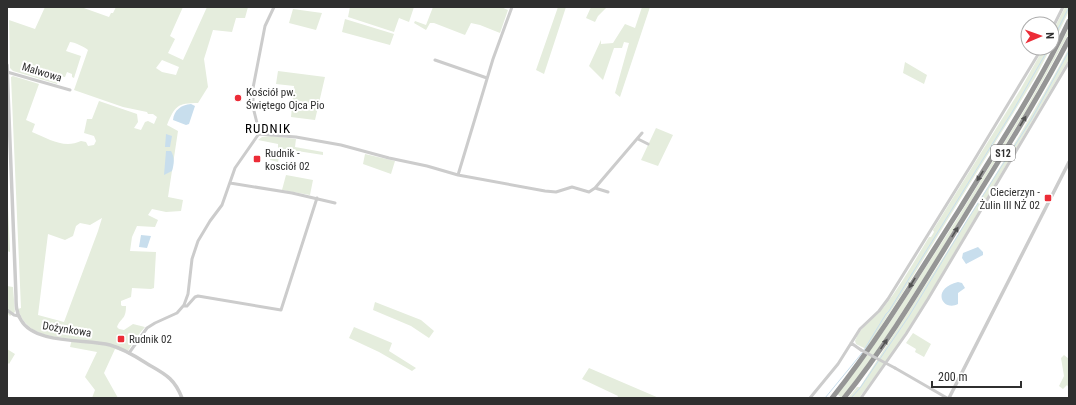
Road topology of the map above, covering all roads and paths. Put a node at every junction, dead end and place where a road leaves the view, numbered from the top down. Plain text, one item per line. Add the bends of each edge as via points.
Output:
1 (274, 7) edge
2 (512, 7) edge
3 (1063, 7) edge
4 (1058, 16) edge
5 (1069, 21) edge
6 (1069, 39) edge
7 (1037, 56) edge
8 (435, 60) dead end
9 (1069, 62) edge
10 (7, 65) edge
11 (7, 72) edge
12 (487, 78) junction
13 (7, 89) edge
14 (70, 90) dead end
15 (642, 133) dead end
16 (259, 134) junction
17 (638, 139) junction
18 (648, 144) dead end
19 (1069, 162) edge
20 (458, 175) junction
21 (230, 183) junction
22 (595, 188) junction
23 (608, 192) dead end
24 (317, 198) junction
25 (335, 203) dead end
26 (184, 306) junction
27 (7, 310) edge
28 (19, 316) junction
29 (851, 344) junction
30 (129, 353) junction
31 (182, 398) edge
32 (810, 398) edge
33 (832, 398) edge
34 (844, 398) edge
35 (861, 398) edge
36 (948, 398) edge

1 - 16 street via 265,26 253,88 253,107
2 - 12 street
3 - 4 street
5 -> 33 highway, S12 via 1016,119 872,345
34 -> 6 highway, S12 via 906,311 1030,110
7 - 29 street via 888,299 862,326
8 - 12 street
9 - 35 street via 928,299
10 - 11 street
11 - 13 street
11 - 14 street, Malwowa
12 - 20 street
13 - 28 street
15 - 17 street
16 - 20 street via 296,137 344,146
16 - 21 street via 236,166
17 - 18 street
17 - 22 street
19 - 36 street
20 - 22 street via 549,192 572,187 589,192
21 - 24 street
21 - 26 street via 222,205 208,223 196,246
22 - 23 street
24 - 25 street
24 - 26 street via 280,310 198,296
26 - 30 street via 177,313 147,328
27 - 28 street
28 - 30 street, Dożynkowa via 27,327 40,334 107,344
29 - 32 street
29 - 36 street, bridge
30 - 31 street, Dożynkowa via 169,377 178,387

